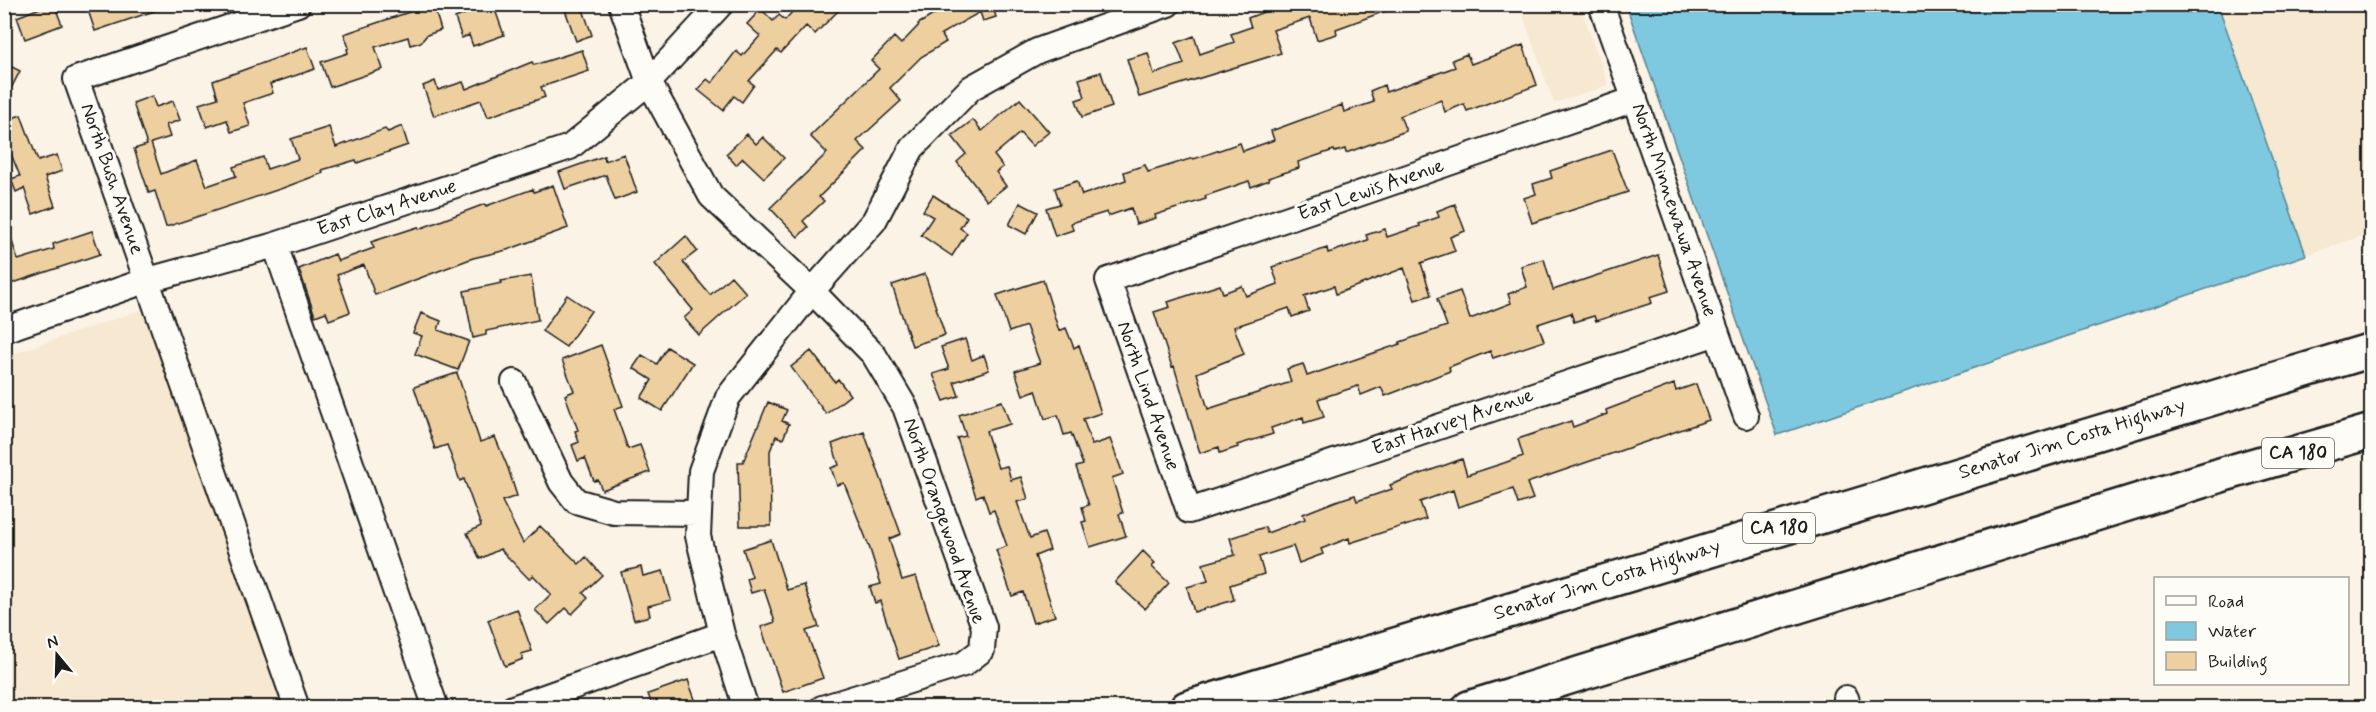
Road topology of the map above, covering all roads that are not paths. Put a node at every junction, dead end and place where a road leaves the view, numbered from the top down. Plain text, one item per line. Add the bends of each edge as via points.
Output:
1 (298, 4) edge
2 (621, 4) edge
3 (721, 4) edge
4 (1168, 4) edge
5 (1601, 4) edge
6 (648, 82) junction
7 (1635, 99) junction
8 (275, 244) junction
9 (148, 280) junction
10 (1108, 280) joint
11 (812, 291) junction
12 (4, 330) edge
13 (1717, 333) junction
14 (2372, 350) edge
15 (514, 382) dead end
16 (1746, 416) dead end
17 (2372, 431) edge
18 (2372, 440) edge
19 (2224, 474) junction
20 (1189, 511) joint
21 (699, 513) junction
22 (722, 634) junction
23 (297, 708) edge
24 (436, 708) edge
25 (513, 708) edge
26 (746, 708) edge
27 (822, 708) edge
28 (1187, 708) edge
29 (1469, 708) edge

1 - 9 street, North Bush Avenue via 76,79
2 - 6 street, North Orangewood Avenue
3 - 6 street, East Clay Avenue
4 - 11 street via 1037,51 970,88 912,148 874,221
5 - 7 street, North Minnewawa Avenue
6 - 8 street, East Clay Avenue via 570,147
6 - 11 street, North Orangewood Avenue via 711,196
7 - 10 street, East Lewis Avenue
7 - 13 street, North Minnewawa Avenue
8 - 9 street, East Clay Avenue
8 - 24 street
9 - 12 street, East Clay Avenue
9 - 23 street, North Bush Avenue
10 - 20 street, North Lind Avenue
11 - 21 street via 728,397 700,471
11 - 27 street, North Orangewood Avenue via 874,355 904,407 984,627 981,650 964,664
13 - 16 street, North Minnewawa Avenue
13 - 20 street, East Harvey Avenue
14 - 28 highway, Senator Jim Costa Highway / CA 180
15 - 21 street via 561,482 576,501 614,512
17 - 19 highway, CA 180
18 - 19 highway
19 - 29 highway, CA 180
21 - 22 street via 698,536
22 - 25 street
22 - 26 street

